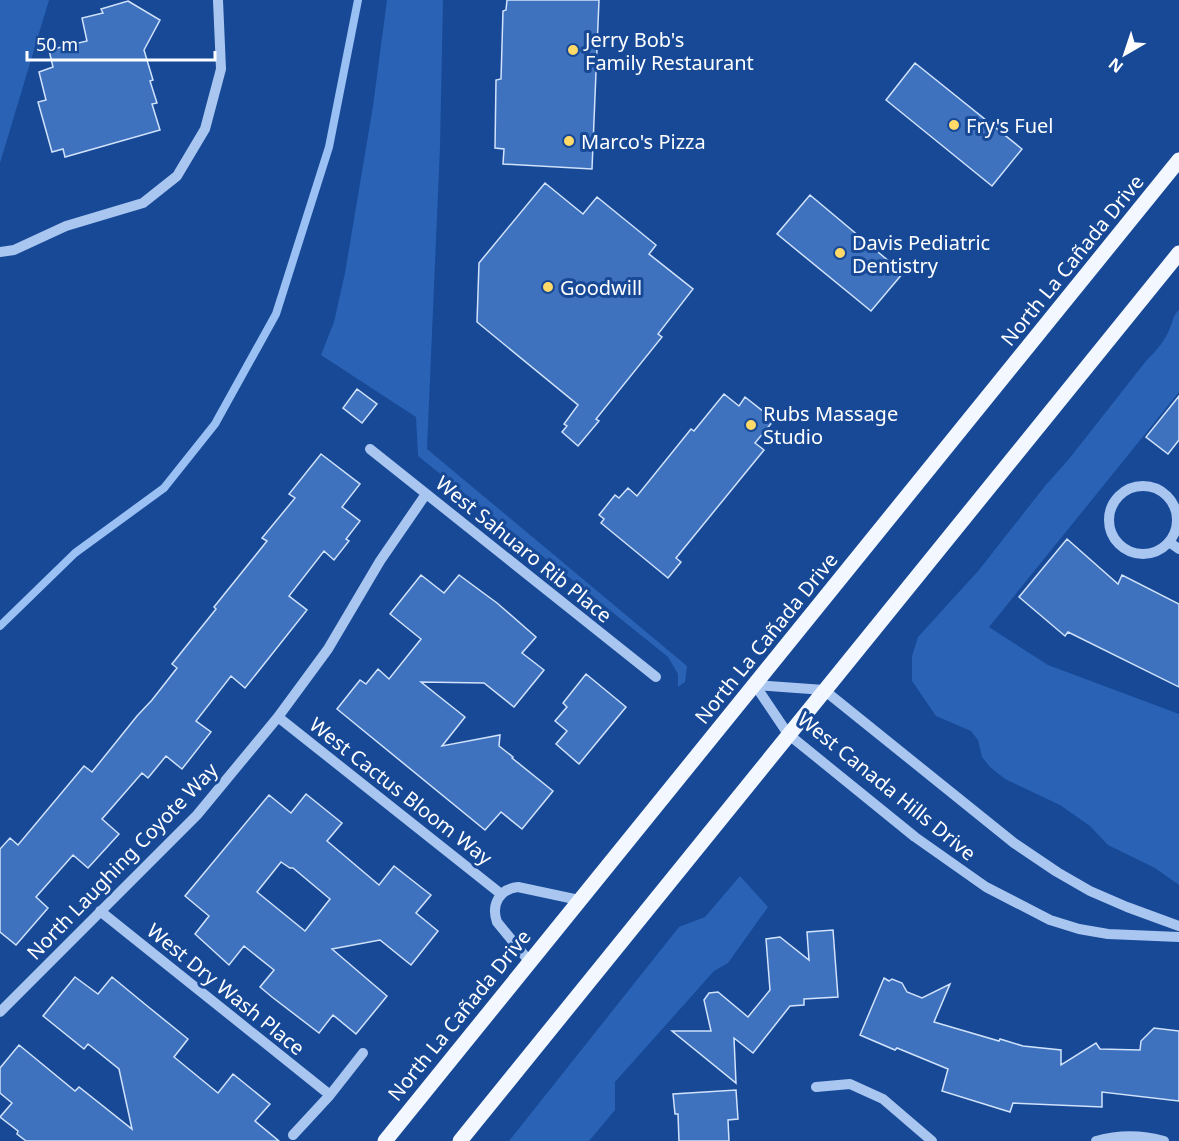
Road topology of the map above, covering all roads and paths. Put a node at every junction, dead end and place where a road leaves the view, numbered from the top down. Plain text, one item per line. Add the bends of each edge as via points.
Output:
1 (218, 0) edge
2 (1179, 160) edge
3 (0, 252) edge
4 (1179, 253) edge
5 (370, 449) dead end
6 (426, 494) junction
7 (1169, 542) junction
8 (1179, 549) edge
9 (656, 677) dead end
10 (755, 685) junction
11 (824, 690) junction
12 (278, 717) junction
13 (788, 734) junction
14 (501, 894) junction
15 (579, 900) junction
16 (100, 911) junction
17 (1179, 926) edge
18 (1179, 937) edge
19 (529, 961) junction
20 (0, 1012) edge
21 (363, 1053) dead end
22 (816, 1087) dead end
23 (330, 1095) junction
24 (292, 1135) dead end
25 (385, 1141) edge
26 (460, 1141) edge
27 (932, 1141) edge
28 (1096, 1141) edge
29 (1164, 1141) edge

1 - 3 street via 221,69 205,129 177,176 142,204 66,226 14,250
2 - 10 main road, North La Cañada Drive
4 - 11 main road
5 - 6 street, West Sahuaro Rib Place
6 - 9 street, West Sahuaro Rib Place
6 - 12 street, North Laughing Coyote Way via 327,649
7 - 7 street via 1177,521 1171,500 1162,492 1142,486 1121,494 1110,513 1113,535 1120,544 1139,554 1151,553
7 - 8 street
10 - 11 street, West Canada Hills Drive
10 - 13 street, West Canada Hills Drive
10 - 15 main road, North La Cañada Drive
11 - 13 main road
11 - 17 street, West Canada Hills Drive via 1048,866 1090,891
12 - 14 street, West Cactus Bloom Way
12 - 16 street, North Laughing Coyote Way via 198,814
13 - 18 street, West Canada Hills Drive via 915,837 1017,904 1079,929
13 - 26 main road
14 - 15 street via 518,887
14 - 19 street via 494,915
15 - 19 main road, North La Cañada Drive
16 - 20 street, North Laughing Coyote Way
16 - 23 street, West Dry Wash Place
19 - 25 main road, North La Cañada Drive
21 - 23 street
22 - 27 street via 850,1084 883,1099
23 - 24 street
28 - 29 street via 1112,1136

